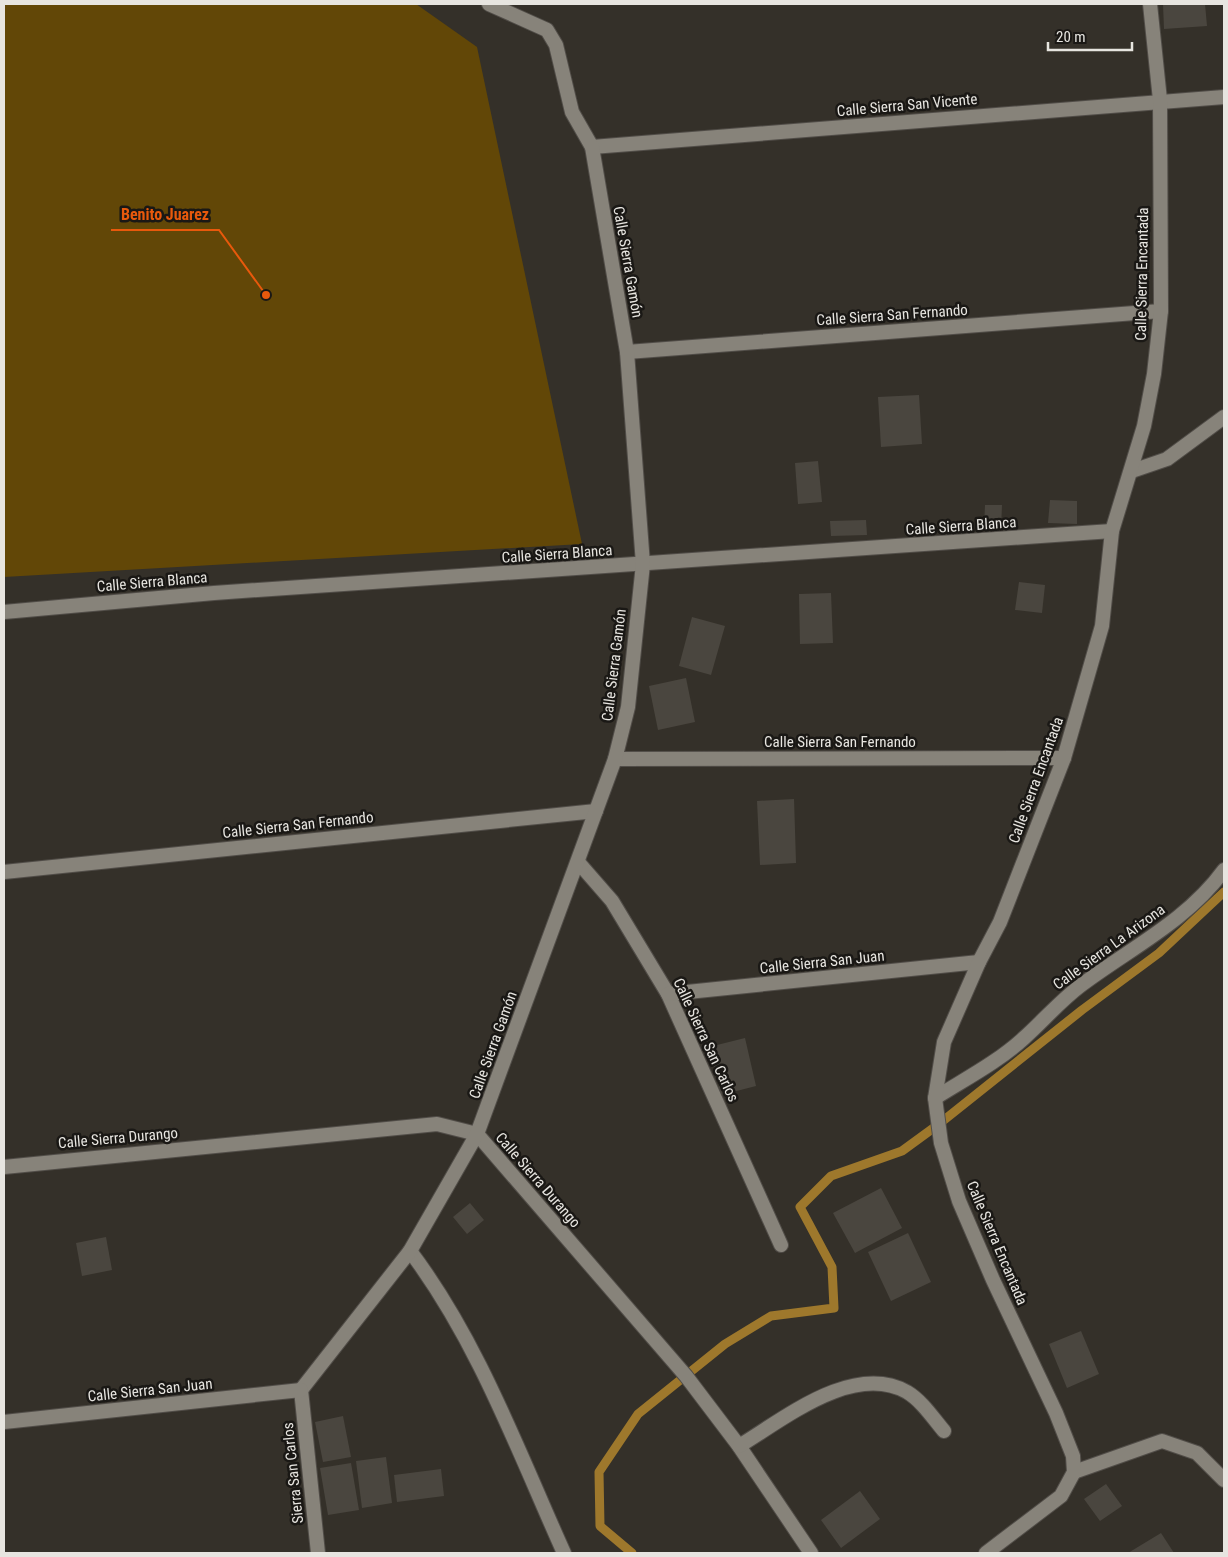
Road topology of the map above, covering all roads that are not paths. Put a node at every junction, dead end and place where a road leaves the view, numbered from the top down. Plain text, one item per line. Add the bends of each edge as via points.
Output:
1 (488, 4) edge
2 (1150, 4) edge
3 (1224, 97) edge
4 (1160, 100) junction
5 (592, 147) junction
6 (1161, 311) junction
7 (627, 352) junction
8 (1224, 417) edge
9 (1132, 471) junction
10 (1112, 532) junction
11 (643, 564) junction
12 (4, 612) edge
13 (1064, 758) junction
14 (615, 759) junction
15 (596, 811) junction
16 (578, 862) junction
17 (1224, 870) edge
18 (4, 872) edge
19 (979, 962) junction
20 (668, 994) junction
21 (935, 1098) junction
22 (477, 1134) junction
23 (4, 1167) edge
24 (781, 1245) dead end
25 (410, 1252) junction
26 (301, 1390) junction
27 (4, 1422) edge
28 (944, 1432) dead end
29 (738, 1446) junction
30 (1074, 1472) junction
31 (1224, 1480) edge
32 (318, 1553) edge
33 (564, 1553) edge
34 (811, 1553) edge
35 (986, 1553) edge

1 - 5 street, Calle Sierra Gamón via 547,30 556,45 572,112
2 - 4 street, Calle Sierra Encantada
3 - 4 street, Calle Sierra San Vicente
4 - 5 street, Calle Sierra San Vicente
4 - 6 street, Calle Sierra Encantada
5 - 7 street, Calle Sierra Gamón
6 - 7 street, Calle Sierra San Fernando
6 - 9 street, Calle Sierra Encantada via 1154,374
7 - 11 street, Calle Sierra Gamón
8 - 9 street via 1167,459
9 - 10 street, Calle Sierra Encantada
10 - 11 street, Calle Sierra Blanca
10 - 13 street, Calle Sierra Encantada via 1102,626
11 - 12 street, Calle Sierra Blanca via 214,593
11 - 14 street, Calle Sierra Gamón via 628,707
13 - 14 street, Calle Sierra San Fernando
13 - 19 street, Calle Sierra Encantada via 1000,922
14 - 15 street, Calle Sierra Gamón
15 - 16 street, Calle Sierra Gamón
15 - 18 street, Calle Sierra San Fernando
16 - 20 street, Calle Sierra San Carlos via 612,900
16 - 22 street, Calle Sierra Gamón
17 - 21 street, Calle Sierra La Arizona via 1212,887 1177,919 1079,986 1023,1039
19 - 20 street, Calle Sierra San Juan
19 - 21 street, Calle Sierra Encantada via 944,1042
20 - 24 street, Calle Sierra San Carlos
21 - 30 street, Calle Sierra Encantada via 942,1143 959,1201 1056,1412 1073,1456
22 - 23 street, Calle Sierra Durango via 437,1124
22 - 25 street, Calle Sierra Gamón
22 - 29 street, Calle Sierra Durango via 686,1376
25 - 26 street, Calle Sierra Gamón
25 - 33 street via 434,1283 461,1331
26 - 27 street, Calle Sierra San Juan
26 - 32 street, Sierra San Carlos
28 - 29 street via 908,1393 878,1383 861,1383 823,1396
29 - 34 street, Calle Sierra Durango
30 - 31 street via 1162,1441 1197,1453
30 - 35 street via 1061,1496

